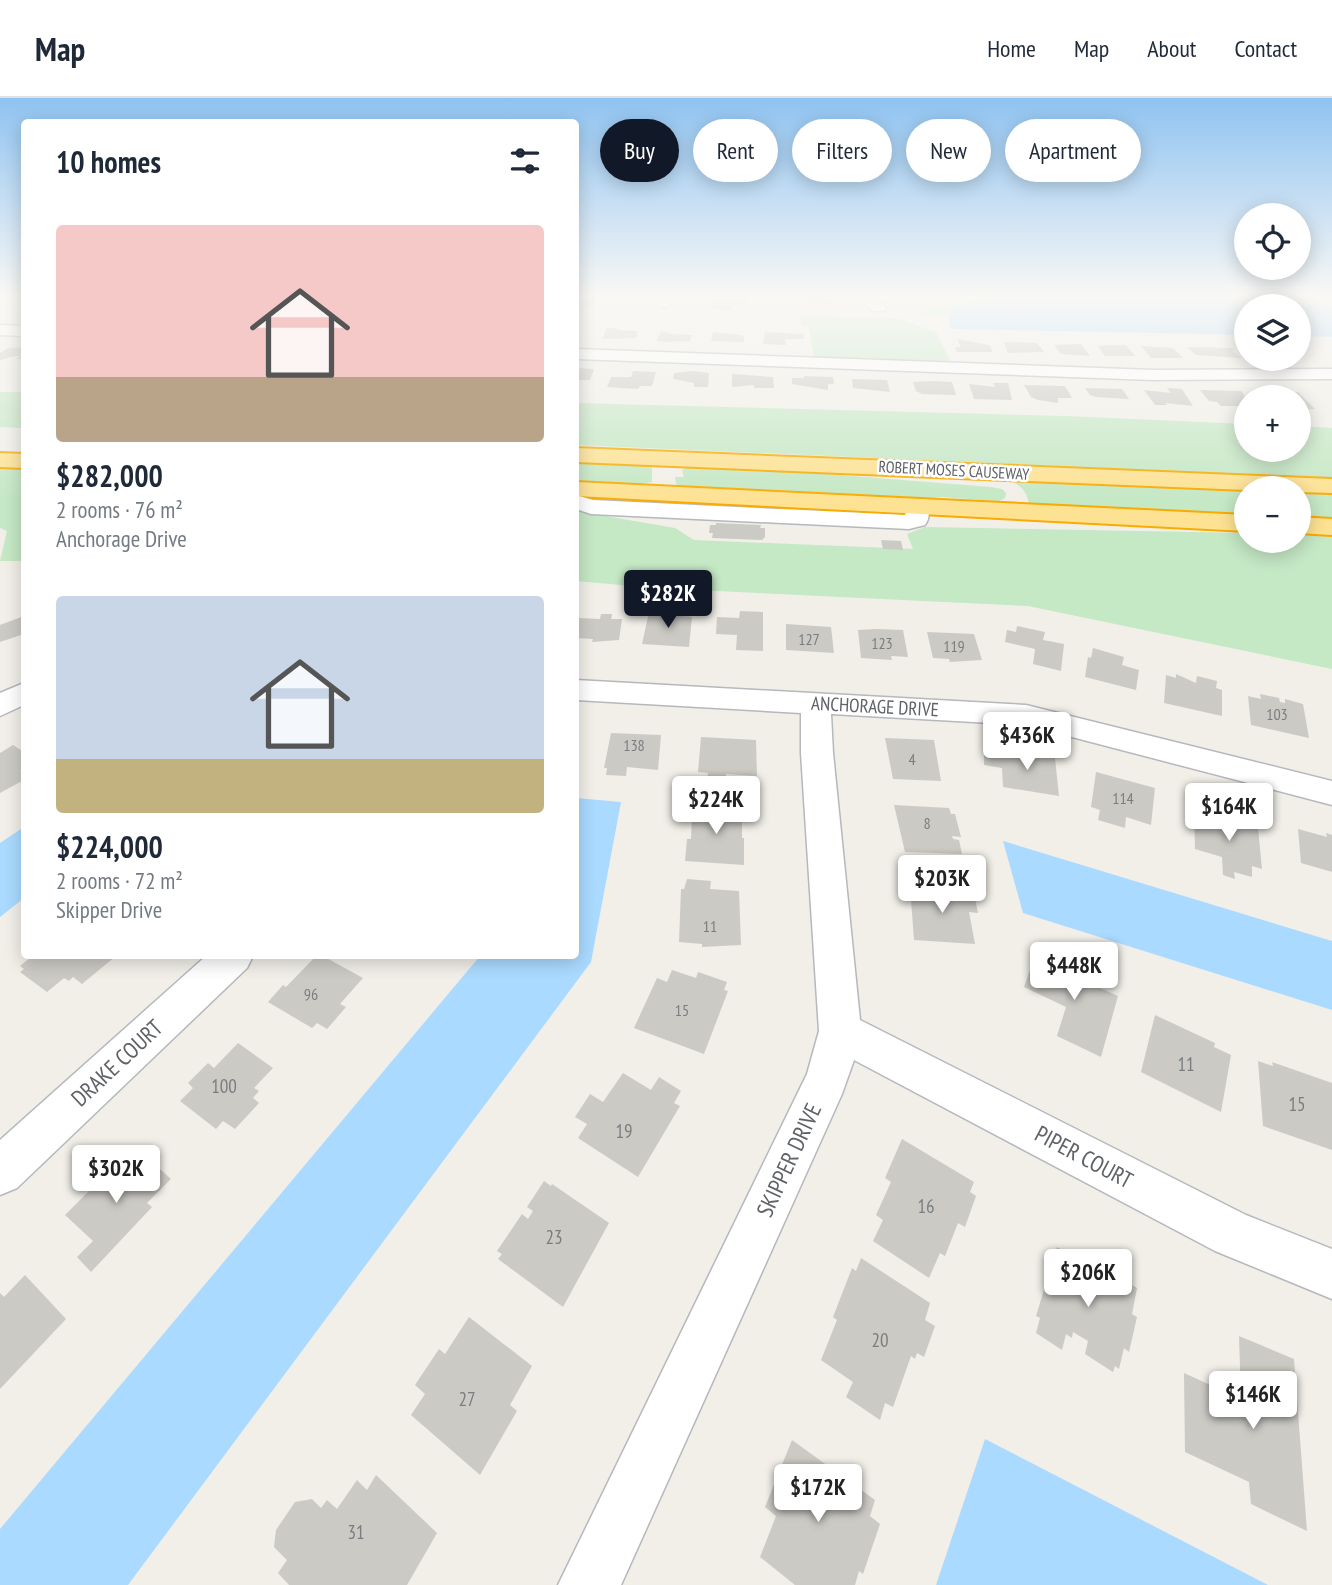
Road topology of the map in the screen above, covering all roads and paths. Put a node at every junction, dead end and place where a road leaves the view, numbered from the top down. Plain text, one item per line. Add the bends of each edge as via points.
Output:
1 (949, 363) edge
2 (1332, 374) edge
3 (579, 455) edge
4 (0, 460) edge
5 (741, 460) junction
6 (21, 461) edge
7 (913, 468) junction
8 (1332, 486) edge
9 (579, 489) edge
10 (670, 494) junction
11 (579, 503) edge
12 (917, 507) junction
13 (960, 508) junction
14 (1234, 522) edge
15 (1311, 526) edge
16 (1332, 527) edge
17 (579, 690) edge
18 (21, 695) edge
19 (816, 702) junction
20 (0, 706) edge
21 (1332, 793) edge
22 (230, 959) edge
23 (840, 1031) junction
24 (0, 1171) edge
25 (1332, 1274) edge
26 (589, 1585) edge

1 - 2 street via 1153,375
3 - 5 highway, ROBERT MOSES CAUSEWAY
4 - 6 highway
5 - 7 highway, ROBERT MOSES CAUSEWAY
5 - 10 highway via 669,468 660,478
7 - 8 highway, ROBERT MOSES CAUSEWAY
7 - 13 highway via 991,482 1013,496 1005,503
9 - 10 highway, ROBERT MOSES CAUSEWAY
10 - 12 highway, ROBERT MOSES CAUSEWAY
11 - 12 street via 909,522 916,520
12 - 13 highway, ROBERT MOSES CAUSEWAY
13 - 14 highway, ROBERT MOSES CAUSEWAY
15 - 16 highway
17 - 19 street, ANCHORAGE DRIVE
18 - 20 street
19 - 21 street, ANCHORAGE DRIVE via 1026,715
19 - 23 street, SKIPPER DRIVE
22 - 24 street, DRAKE COURT
23 - 25 street, PIPER COURT via 1232,1234
23 - 26 street, SKIPPER DRIVE via 827,1079

